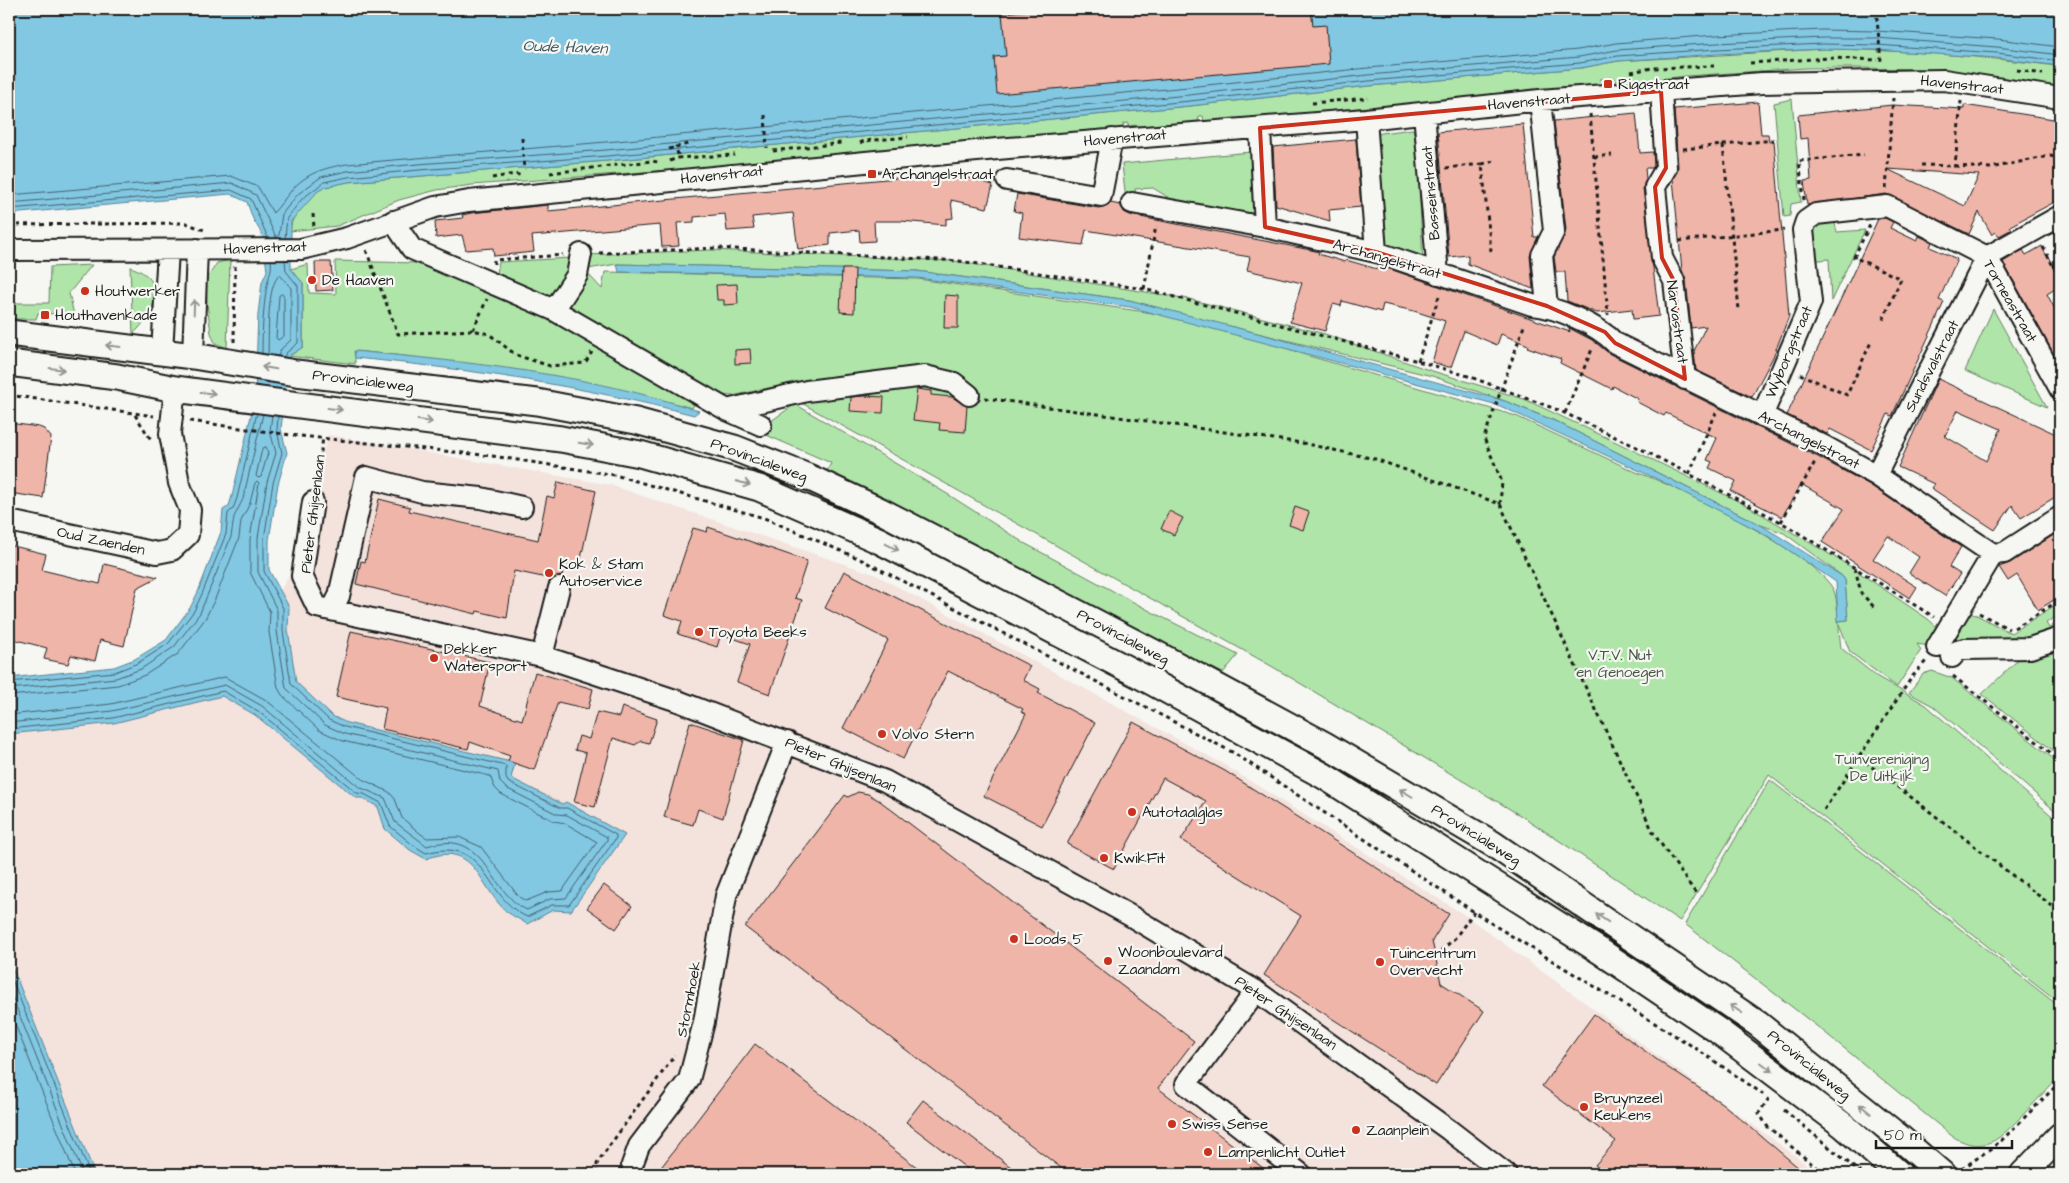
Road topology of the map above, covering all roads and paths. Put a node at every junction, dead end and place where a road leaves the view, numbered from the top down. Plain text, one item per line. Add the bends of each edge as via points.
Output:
1 (1876, 9) edge
2 (1881, 61) dead end
3 (1895, 80) junction
4 (1963, 83) junction
5 (1661, 91) junction
6 (1589, 96) junction
7 (2060, 98) edge
8 (1540, 100) junction
9 (1424, 112) junction
10 (765, 115) dead end
11 (1366, 119) junction
12 (1260, 128) junction
13 (522, 138) dead end
14 (1112, 139) junction
15 (1774, 140) dead end
16 (688, 144) dead end
17 (1723, 145) junction
18 (676, 147) junction
19 (767, 148) dead end
20 (668, 149) dead end
21 (1665, 150) junction
22 (678, 155) dead end
23 (1612, 155) dead end
24 (1864, 155) dead end
25 (1594, 157) junction
26 (2060, 158) edge
27 (1496, 161) dead end
28 (1482, 164) junction
29 (1921, 165) dead end
30 (1955, 166) junction
31 (524, 170) dead end
32 (1429, 170) junction
33 (1007, 180) dead end
34 (1132, 203) dead end
35 (1884, 207) junction
36 (1159, 208) junction
37 (314, 214) dead end
38 (2060, 216) edge
39 (393, 221) junction
40 (314, 224) dead end
41 (1805, 224) junction
42 (9, 225) edge
43 (1265, 227) junction
44 (2034, 231) junction
45 (210, 232) dead end
46 (359, 234) junction
47 (1732, 235) junction
48 (1661, 242) junction
49 (196, 249) junction
50 (9, 250) edge
51 (168, 250) junction
52 (236, 250) junction
53 (1491, 251) dead end
54 (1376, 252) junction
55 (581, 254) joint
56 (1988, 257) junction
57 (1442, 275) junction
58 (2060, 280) edge
59 (1144, 289) junction
60 (1539, 306) junction
61 (554, 310) junction
62 (1739, 310) dead end
63 (1882, 322) dead end
64 (1607, 331) junction
65 (9, 333) edge
66 (601, 337) junction
67 (1871, 342) dead end
68 (162, 352) junction
69 (193, 356) junction
70 (1418, 361) junction
71 (9, 363) edge
72 (238, 363) junction
73 (1783, 367) junction
74 (1685, 379) junction
75 (175, 389) junction
76 (1501, 389) junction
77 (2060, 389) edge
78 (969, 395) joint
79 (9, 396) edge
80 (237, 396) junction
81 (1724, 397) junction
82 (727, 410) junction
83 (1564, 414) junction
84 (1762, 416) junction
85 (170, 418) junction
86 (229, 425) junction
87 (761, 425) dead end
88 (323, 438) junction
89 (1824, 446) junction
90 (1689, 474) junction
91 (1876, 475) junction
92 (313, 502) joint
93 (1500, 504) junction
94 (522, 507) dead end
95 (2060, 517) edge
96 (9, 521) edge
97 (1781, 522) junction
98 (1993, 554) junction
99 (1855, 567) junction
100 (559, 588) dead end
101 (2060, 600) edge
102 (1963, 605) junction
103 (1874, 607) dead end
104 (332, 610) junction
105 (1949, 627) junction
106 (2060, 638) edge
107 (542, 656) junction
108 (1940, 660) junction
109 (787, 742) junction
110 (1860, 757) junction
111 (2060, 760) edge
112 (1824, 810) dead end
113 (1697, 895) dead end
114 (1474, 912) junction
115 (2060, 912) edge
116 (1435, 956) dead end
117 (1256, 991) junction
118 (678, 1048) dead end
119 (2060, 1082) edge
120 (1769, 1098) junction
121 (1776, 1103) dead end
122 (1783, 1109) dead end
123 (2060, 1136) edge
124 (597, 1174) edge
125 (633, 1174) edge
126 (1301, 1174) edge
127 (1506, 1174) edge
128 (1824, 1174) edge
129 (1862, 1174) edge
130 (1899, 1174) edge
131 (1942, 1174) edge
132 (1958, 1174) edge
133 (2023, 1174) edge

1 - 2 path
3 - 4 street, Havenstraat
3 - 5 street, Havenstraat via 1762,83
3 - 35 path
4 - 7 street, Havenstraat
4 - 30 path
5 - 6 street, Havenstraat
5 - 21 street, Narvastraat
6 - 8 street, Havenstraat
6 - 25 path
8 - 9 street, Havenstraat
8 - 60 street via 1554,231 1542,255
9 - 11 street, Havenstraat
9 - 32 street, Basseinstraat
10 - 19 path
11 - 12 street, Havenstraat
11 - 54 street
12 - 14 street, Havenstraat
12 - 43 street
13 - 31 path
14 - 33 street via 1101,196
14 - 39 street, Havenstraat via 469,201 435,207
15 - 17 path
16 - 18 path
17 - 21 path
17 - 47 path
18 - 20 path
18 - 22 path
21 - 48 street, Narvastraat via 1666,168 1655,187
23 - 25 path
24 - 41 path via 1800,161
25 - 64 path
26 - 30 path via 2050,156 1990,168
27 - 28 path
28 - 32 path
28 - 53 path
29 - 30 path
32 - 57 street, Basseinstraat
34 - 36 street, Archangelstraat
35 - 41 street via 1816,214
35 - 56 street, Torneastraat
35 - 63 path via 1854,258 1901,279
36 - 43 street, Archangelstraat
36 - 59 path
37 - 40 path
38 - 44 street
39 - 46 street, Havenstraat
39 - 61 street via 412,249
41 - 47 path
41 - 73 street, Wyborgstraat via 1811,302
42 - 45 path via 186,223
43 - 54 street, Archangelstraat
44 - 56 street
44 - 58 path
46 - 52 street, Havenstraat via 301,248
46 - 66 path via 398,334 473,330 489,334 516,355 550,366 585,363
47 - 48 path
47 - 62 path
48 - 74 street, Narvastraat via 1662,258 1674,281
49 - 51 street, Havenstraat
49 - 52 street, Havenstraat
69 -> 49 street
50 - 51 street
51 - 68 street
52 - 72 path
54 - 57 street, Archangelstraat
55 - 59 path via 716,248 959,261
55 - 61 street via 577,274
56 - 77 street, Torneastraat
56 - 91 street, Sundsvalstraat
57 - 60 street, Archangelstraat
57 - 70 path
59 - 70 path
60 - 64 street, Archangelstraat
60 - 76 path
61 - 66 street
64 - 74 street, Archangelstraat
64 - 83 path
68 -> 65 main road, Provincialeweg
66 - 82 street
67 - 73 path via 1847,395
68 - 69 main road, Provincialeweg
68 - 75 main road
69 - 72 main road, Provincialeweg
69 - 75 main road
70 - 76 path
71 -> 75 main road, Provincialeweg via 117,377
131 -> 72 main road, Provincialeweg via 1758,1024 1493,844 1325,745 880,511 808,477 734,448 636,421 537,402
73 - 84 street, Wyborgstraat
74 - 81 street, Archangelstraat
75 -> 80 main road, Provincialeweg
75 - 85 street, Oud Zaenden
76 - 83 path
76 - 93 path via 1484,438 1502,482
78 - 82 street via 954,383 926,376 806,391
78 - 93 path via 1311,445 1375,459
79 - 85 path
80 - 86 path
80 -> 130 main road, Provincialeweg via 561,439 640,454 759,488 880,541 1139,675 1324,776 1592,946 1717,1030 1844,1126
81 - 84 street, Archangelstraat
81 - 90 path
82 - 87 street
83 - 90 path
84 - 89 street, Archangelstraat
85 - 86 path
85 - 96 street, Oud Zaenden via 179,483 190,510 188,535 172,550 157,554
86 - 88 path
88 - 92 path, Pieter Ghijsenlaan
88 - 114 path via 492,456 616,475 764,518 860,559 1234,753
89 - 91 street, Archangelstraat
89 - 97 path
90 - 97 path
91 - 98 street, Archangelstraat
92 - 104 street, Pieter Ghijsenlaan via 302,576 317,607
93 - 113 path via 1654,834
94 - 104 street via 481,498 422,492 366,477 339,596
95 - 98 street via 2004,553
97 - 99 path
98 - 102 street
99 - 103 path via 1861,592
99 - 105 path
100 - 107 street
101 - 102 path via 2011,630
102 - 105 street
104 - 107 street, Pieter Ghijsenlaan
105 - 108 street
106 - 108 street via 2030,648 1964,649
107 - 109 street, Pieter Ghijsenlaan
108 - 110 path via 1912,677
108 - 111 path
109 - 117 street, Pieter Ghijsenlaan via 885,780 1129,915
109 - 125 street, Stormhoek via 726,896 693,1069 684,1090 636,1151
110 - 112 path
110 - 115 path
114 - 116 path via 1455,938
114 - 120 path via 1689,1044
117 - 126 street via 1186,1084
117 - 127 street, Pieter Ghijsenlaan
118 - 124 path, Stormhoek via 668,1067 602,1156 597,1164
119 - 132 path via 2000,1141
120 - 121 path
120 - 128 path via 1759,1113 1767,1126
122 - 129 path
123 - 133 main road

